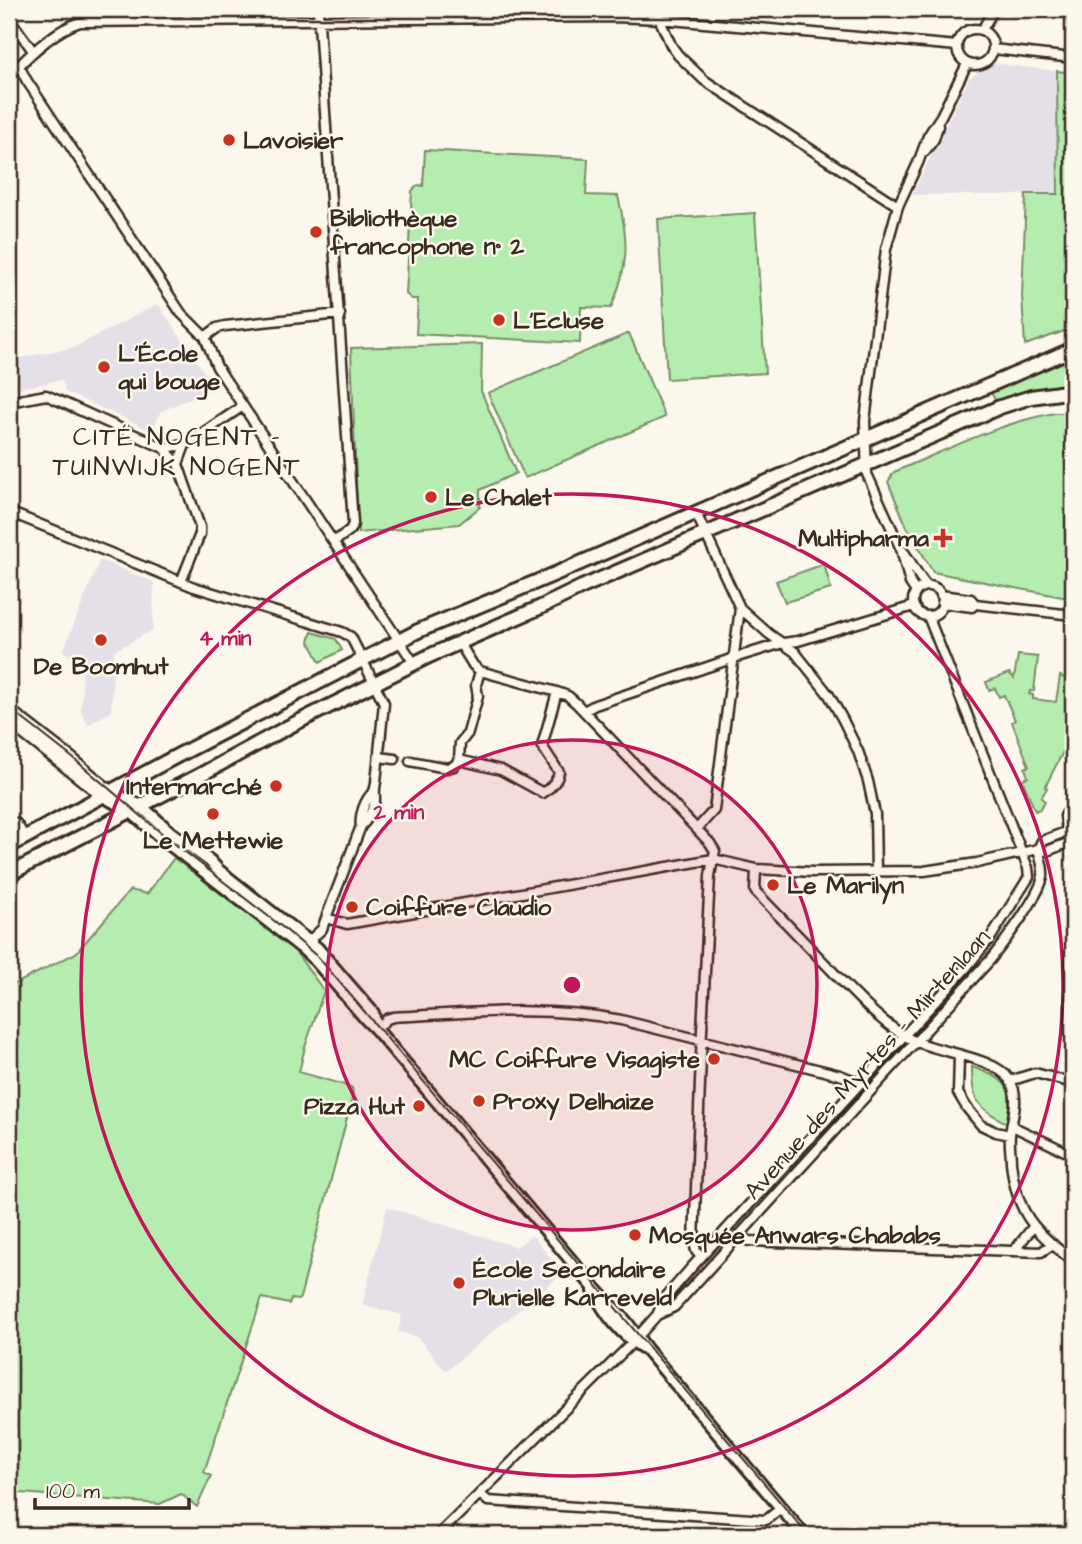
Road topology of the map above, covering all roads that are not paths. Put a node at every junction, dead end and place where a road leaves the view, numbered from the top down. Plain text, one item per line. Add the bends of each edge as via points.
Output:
1 (187, 9) edge
2 (318, 9) edge
3 (451, 9) edge
4 (655, 9) edge
5 (994, 9) edge
6 (616, 13) edge
7 (9, 18) edge
8 (450, 19) junction
9 (660, 19) junction
10 (318, 21) junction
11 (187, 22) junction
12 (982, 30) junction
13 (957, 46) junction
14 (993, 49) junction
15 (33, 51) junction
16 (1073, 58) edge
17 (967, 64) junction
18 (898, 206) junction
19 (340, 314) junction
20 (205, 337) junction
21 (1073, 349) edge
22 (1073, 391) edge
23 (9, 402) edge
24 (243, 406) junction
25 (866, 438) junction
26 (185, 445) junction
27 (164, 448) junction
28 (178, 464) junction
29 (867, 464) junction
30 (9, 512) edge
31 (696, 513) junction
32 (706, 534) junction
33 (334, 542) junction
34 (901, 549) junction
35 (181, 582) junction
36 (927, 586) junction
37 (916, 592) junction
38 (942, 599) junction
39 (914, 606) junction
40 (740, 608) junction
41 (928, 615) junction
42 (1073, 615) edge
43 (399, 641) junction
44 (459, 642) junction
45 (783, 643) junction
46 (734, 658) junction
47 (363, 660) junction
48 (414, 663) junction
49 (480, 671) junction
50 (374, 684) junction
51 (557, 692) junction
52 (9, 710) edge
53 (584, 711) junction
54 (9, 722) edge
55 (379, 757) junction
56 (395, 759) dead end
57 (459, 760) junction
58 (410, 761) dead end
59 (107, 794) junction
60 (1073, 802) edge
61 (135, 809) junction
62 (9, 821) edge
63 (697, 829) junction
64 (1071, 832) edge
65 (25, 837) junction
66 (1073, 841) edge
67 (9, 846) edge
68 (1038, 849) junction
69 (1022, 853) junction
70 (713, 859) junction
71 (756, 869) junction
72 (876, 872) junction
73 (9, 874) edge
74 (326, 918) junction
75 (306, 944) junction
76 (376, 1029) junction
77 (904, 1036) junction
78 (701, 1040) junction
79 (917, 1042) junction
80 (960, 1055) junction
81 (1010, 1081) junction
82 (1073, 1083) edge
83 (859, 1084) junction
84 (1011, 1131) junction
85 (1073, 1156) edge
86 (1033, 1227) junction
87 (740, 1235) junction
88 (1053, 1244) junction
89 (1014, 1251) junction
90 (701, 1256) junction
91 (1073, 1261) edge
92 (657, 1315) junction
93 (636, 1339) junction
94 (480, 1494) junction
95 (781, 1508) junction
96 (439, 1535) edge
97 (804, 1535) edge

1 - 11 street
2 - 10 street
3 - 8 street
4 - 9 street
5 - 12 street
6 - 8 street
6 - 9 street
7 - 15 street
8 - 10 street
9 - 13 street
9 - 18 street via 678,55 705,80
10 - 11 street
10 - 19 street
11 - 15 street via 80,22
12 - 13 street via 969,30
12 - 14 street via 991,38
13 - 17 street
14 - 16 street
14 - 17 street via 981,65
15 - 20 street via 19,66 27,81 181,313
17 - 18 street via 928,136
18 - 25 street via 886,249
19 - 20 street via 225,326
19 - 33 street via 353,524
20 - 24 street via 217,367
21 - 25 main road
22 - 29 main road via 1000,407
23 - 27 street via 46,396
24 - 26 street
24 - 33 street
25 - 29 street
25 - 31 main road
26 - 27 street
26 - 28 street
27 - 28 street
28 - 35 street via 200,527
29 - 32 main road
29 - 34 street via 867,474
30 - 35 street
31 - 32 street
31 - 43 main road
32 - 40 street
32 - 44 main road
33 - 43 street
34 - 36 street
34 - 37 street via 909,583
35 - 47 street via 342,632 351,637
36 - 37 street
36 - 38 street via 935,588
37 - 39 street
38 - 41 street via 937,612
38 - 42 street via 971,599 975,604
39 - 41 street
39 - 45 street
40 - 45 street
40 - 46 street
41 - 69 street, Avenue des Myrtes - Mirtenlaan
43 - 47 main road
43 - 48 street
44 - 48 main road
44 - 49 street
45 - 46 street
45 - 72 street via 829,695 858,751 875,814
46 - 53 street
46 - 63 street via 714,810
47 - 50 street
47 - 59 main road
48 - 50 main road
49 - 51 street
49 - 57 street via 478,696 468,733 460,743
50 - 55 street via 384,703
50 - 61 main road
51 - 53 street
51 - 57 street via 542,746 559,772 543,793 501,770
52 - 59 street via 72,759
53 - 63 street
54 - 59 street
55 - 56 street
55 - 74 street via 375,800
57 - 58 street via 447,768
59 - 61 main road
59 - 65 main road
60 - 64 street via 1065,816
61 - 73 main road
61 - 75 main road via 164,840
62 - 65 street via 16,822
63 - 70 street via 715,851
64 - 68 street via 1042,841
65 - 67 main road
66 - 68 street via 1046,851
68 - 69 street
68 - 79 street, Avenue des Myrtes - Mirtenlaan via 1043,874 1031,901 991,959
69 - 72 street via 948,869
69 - 77 street, Avenue des Myrtes - Mirtenlaan via 1029,877 1011,906 980,950
70 - 71 street
70 - 74 street via 347,924
70 - 78 street
71 - 72 street
71 - 77 street via 755,891 868,1008
74 - 75 street
75 - 76 main road
76 - 78 street via 393,1017 514,1010 608,1017
76 - 93 main road
77 - 79 street
77 - 83 street, Avenue des Myrtes - Mirtenlaan
78 - 83 street via 840,1075
78 - 90 street via 694,1242
79 - 80 street
79 - 87 street, Avenue des Myrtes - Mirtenlaan
80 - 81 street via 994,1065
80 - 84 street via 958,1093 967,1108 981,1125 996,1132
81 - 82 street via 1035,1073
81 - 84 street via 1016,1095
83 - 90 street, Avenue des Myrtes - Mirtenlaan
84 - 85 street
84 - 86 street via 1013,1178
86 - 88 street
86 - 89 street
87 - 89 street via 750,1241
87 - 92 street, Avenue des Myrtes - Mirtenlaan via 674,1307
88 - 89 street via 1041,1252
88 - 91 street
90 - 92 street, Avenue des Myrtes - Mirtenlaan via 664,1299
92 - 93 street, Avenue des Myrtes - Mirtenlaan
93 - 94 street, Avenue des Myrtes - Mirtenlaan
93 - 95 main road
94 - 95 street via 488,1501 766,1520
94 - 96 street, Avenue des Myrtes - Mirtenlaan
95 - 97 main road

